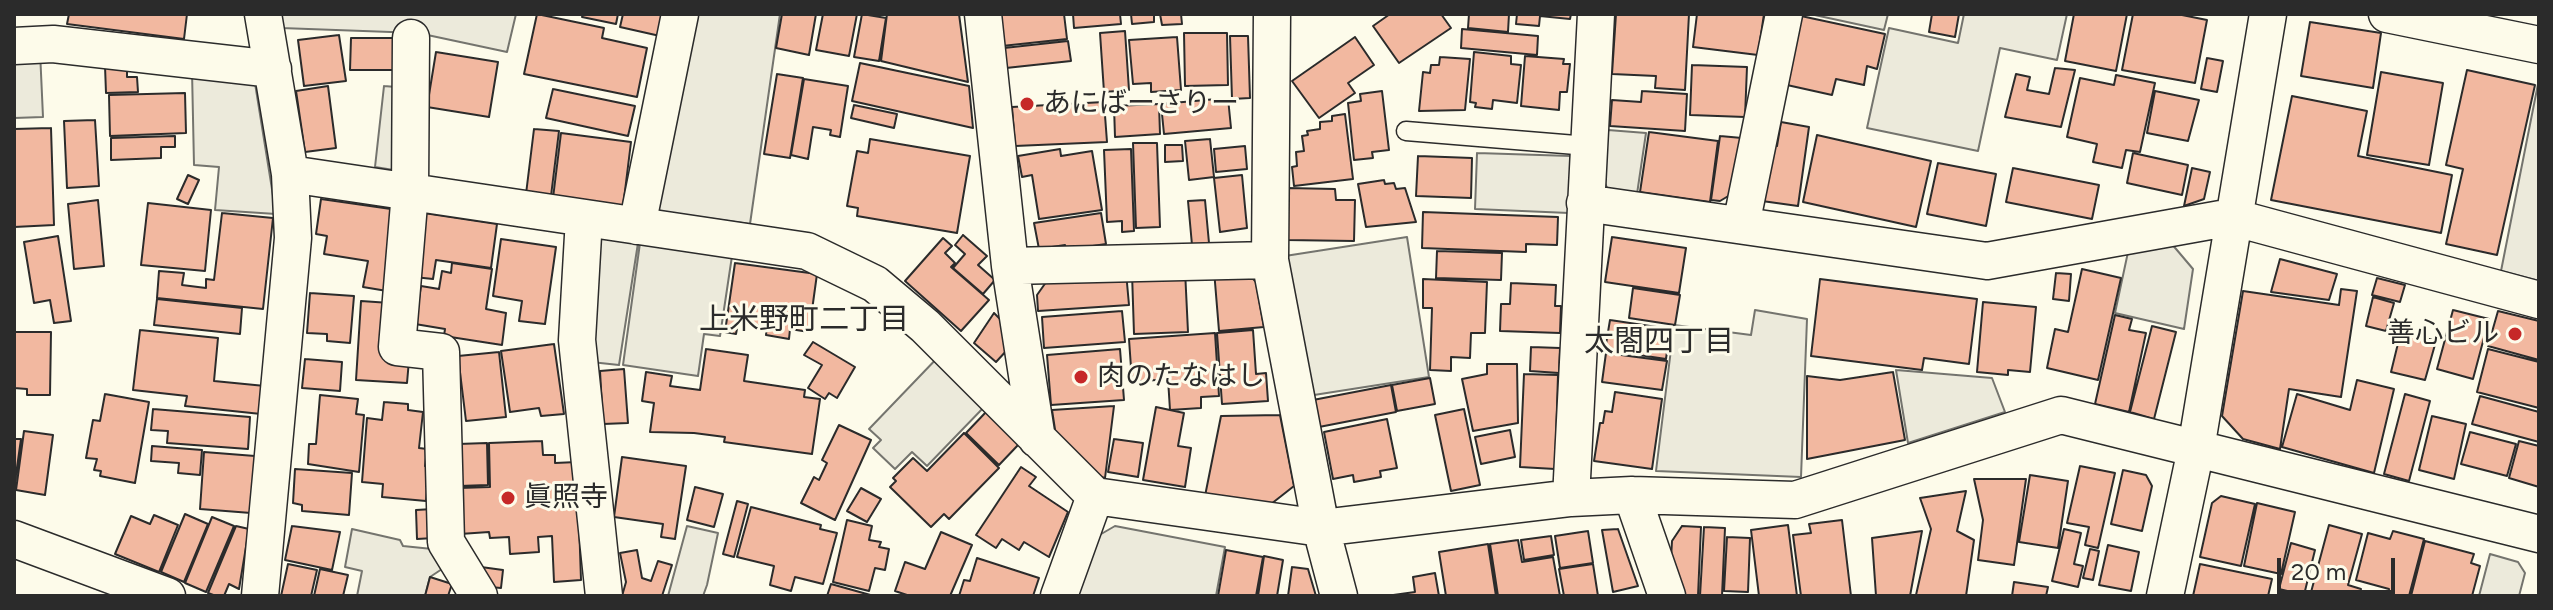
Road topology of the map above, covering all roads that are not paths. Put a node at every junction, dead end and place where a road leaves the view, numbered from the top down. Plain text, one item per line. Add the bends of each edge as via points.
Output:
1 (263, 14) edge
2 (680, 14) edge
3 (983, 14) edge
4 (1272, 14) edge
5 (1596, 14) edge
6 (1784, 14) edge
7 (2268, 14) edge
8 (2387, 14) edge
9 (411, 38) dead end
10 (2539, 45) edge
11 (14, 46) edge
12 (273, 69) junction
13 (1406, 131) dead end
14 (1588, 146) junction
15 (290, 174) junction
16 (410, 192) junction
17 (1585, 203) junction
18 (2232, 217) junction
19 (584, 218) junction
20 (1741, 225) junction
21 (637, 226) junction
22 (1270, 260) junction
23 (1010, 266) junction
24 (2539, 300) edge
25 (1037, 439) junction
26 (2196, 449) junction
27 (1632, 495) junction
28 (1095, 496) junction
29 (1571, 498) junction
30 (1321, 528) junction
31 (2539, 534) edge
32 (14, 539) edge
33 (167, 596) edge
34 (260, 596) edge
35 (479, 596) edge
36 (604, 596) edge
37 (1059, 596) edge
38 (1339, 596) edge
39 (1667, 596) edge
40 (2165, 596) edge

1 - 12 street
2 - 21 street
3 - 23 street
4 - 22 street
5 - 14 street
6 - 20 street
7 - 18 street
8 - 10 street
9 - 16 street
11 - 12 street via 53,44
12 - 15 street
13 - 14 lane
14 - 17 street
15 - 16 street
15 - 34 street via 293,238
16 - 19 street
16 - 35 street via 397,347 441,352 446,542
17 - 20 street
17 - 29 street
18 - 20 street via 1987,261
18 - 24 street
18 - 26 street
19 - 21 street
19 - 36 street via 577,340
21 - 25 street via 807,251 875,284 925,326
22 - 23 street
22 - 30 street
23 - 25 street
25 - 28 street
26 - 27 street via 2061,415 1795,500
26 - 31 street
26 - 40 street
27 - 29 street
27 - 39 street
28 - 30 street
28 - 37 street
29 - 30 street
30 - 38 street
32 - 33 street

